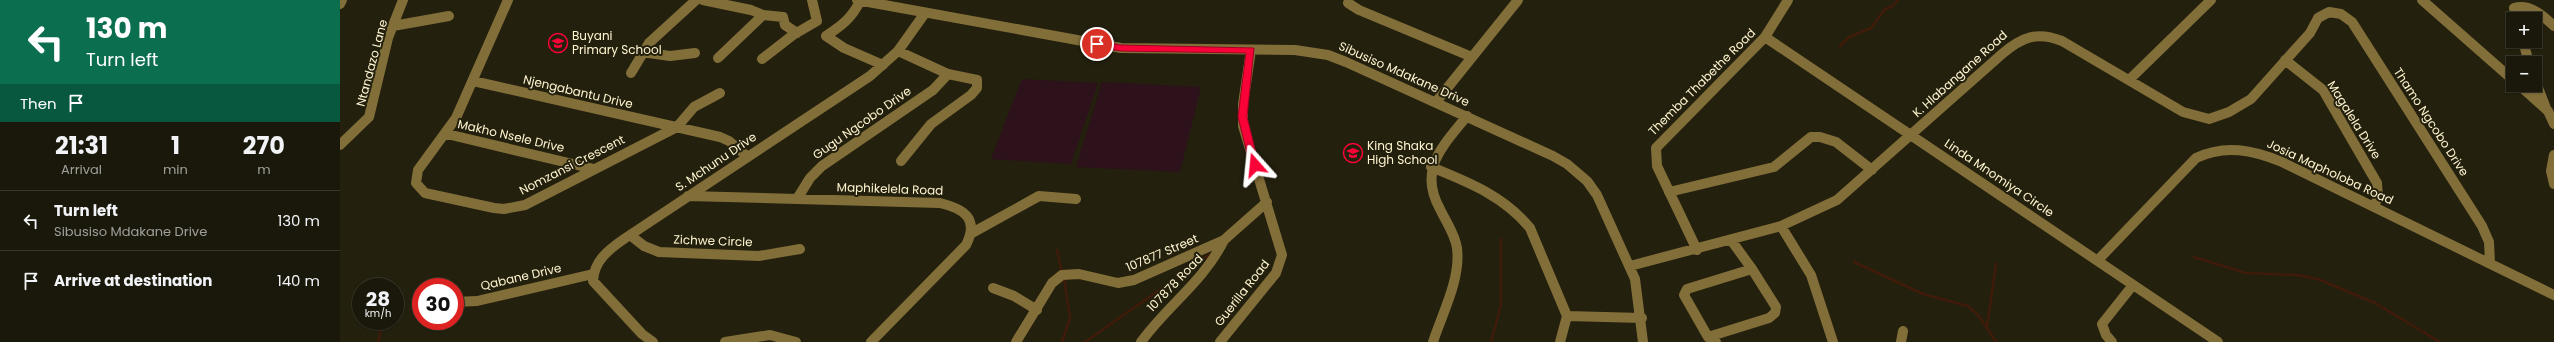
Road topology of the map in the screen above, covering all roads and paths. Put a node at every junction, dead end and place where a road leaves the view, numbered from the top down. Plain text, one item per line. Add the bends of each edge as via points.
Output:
1 (342, 0) edge
2 (403, 0) edge
3 (508, 0) edge
4 (696, 0) edge
5 (703, 0) edge
6 (812, 0) edge
7 (858, 0) edge
8 (1518, 0) edge
9 (1788, 0) edge
10 (2211, 0) edge
11 (2422, 0) edge
12 (1348, 3) dead end
13 (340, 4) edge
14 (925, 12) junction
15 (2326, 12) joint
16 (2515, 12) edge
17 (2534, 12) edge
18 (763, 15) junction
19 (449, 16) dead end
20 (2542, 16) edge
21 (393, 26) junction
22 (2554, 26) edge
23 (797, 33) junction
24 (1765, 38) junction
25 (1251, 50) junction
26 (898, 51) junction
27 (642, 52) junction
28 (695, 54) dead end
29 (1472, 57) junction
30 (718, 58) dead end
31 (762, 59) dead end
32 (2285, 60) junction
33 (883, 65) junction
34 (631, 73) dead end
35 (948, 74) junction
36 (2506, 74) edge
37 (2129, 80) junction
38 (473, 82) junction
39 (2527, 92) edge
40 (2540, 92) edge
41 (720, 93) dead end
42 (1436, 102) junction
43 (2548, 111) junction
44 (1467, 116) junction
45 (2554, 124) edge
46 (677, 127) junction
47 (447, 134) junction
48 (1911, 135) junction
49 (340, 145) edge
50 (2554, 155) edge
51 (748, 157) junction
52 (901, 161) dead end
53 (1431, 167) junction
54 (594, 168) junction
55 (1872, 170) junction
56 (2554, 184) edge
57 (1669, 192) junction
58 (688, 196) junction
59 (797, 199) junction
60 (1076, 199) dead end
61 (1266, 202) junction
62 (2374, 207) junction
63 (1781, 226) junction
64 (972, 233) junction
65 (630, 236) junction
66 (1224, 240) junction
67 (1730, 240) junction
68 (800, 250) dead end
69 (1697, 250) junction
70 (2098, 260) junction
71 (2490, 264) junction
72 (1630, 266) junction
73 (1752, 269) junction
74 (593, 274) junction
75 (2133, 285) junction
76 (994, 288) dead end
77 (2554, 295) edge
78 (464, 302) edge
79 (1037, 310) junction
80 (1567, 316) junction
81 (1642, 318) junction
82 (646, 340) edge
83 (1712, 340) edge
84 (725, 342) edge
85 (796, 342) edge
86 (871, 342) edge
87 (1016, 342) edge
88 (1141, 342) edge
89 (1220, 342) edge
90 (1433, 342) edge
91 (1560, 342) edge
92 (1643, 342) edge
93 (1833, 342) edge
94 (2112, 342) edge
95 (2218, 342) edge

1 - 13 street
2 - 21 street, Ntandazo Lane
3 - 38 street, Nomzansi Crescent
4 - 27 street via 663,29
5 - 18 street
6 - 23 street via 817,21
7 - 14 street, Sibusiso Mdakane Drive
7 - 33 street via 854,13 845,23 826,36 843,48
8 - 29 street
9 - 24 street, Themba Thabethe Road
10 - 37 street
11 - 36 street
12 - 29 street via 1359,10
14 - 25 street, Sibusiso Mdakane Drive via 1121,48
14 - 26 street, S. Mchunu Drive
15 - 32 street, K. Hlabangane Road via 2318,18 2310,33
15 - 71 street, Thamo Ngcobo Drive via 2335,12 2343,16 2358,31 2486,232
16 - 17 street via 2514,8 2524,7
18 - 23 street via 783,17 785,25
18 - 30 street
19 - 21 street
20 - 22 street
21 - 49 street, Ntandazo Lane via 369,117
23 - 31 street
24 - 48 street, Linda Mnomiya Circle
24 - 57 street, Themba Thabethe Road via 1660,141 1655,158
25 - 42 street, Sibusiso Mdakane Drive via 1294,50 1328,55
25 - 61 street, Guerilla Road via 1242,117
26 - 33 street, S. Mchunu Drive
26 - 35 street
27 - 28 street via 670,56
27 - 34 street
29 - 42 street
32 - 37 street, K. Hlabangane Road via 2251,99 2229,112 2209,119 2183,112
32 - 62 street, Magalela Drive via 2323,90 2377,183 2378,196
33 - 51 street, S. Mchunu Drive
35 - 52 street via 977,80 975,91 931,124
35 - 59 street, Gugu Ngcobo Drive via 933,90 822,166 810,178
37 - 48 street, K. Hlabangane Road via 2062,41 2040,34 2026,36 2013,44
38 - 46 street, Njengabantu Drive
38 - 47 street, Nomzansi Crescent
39 - 43 street
40 - 43 street
41 - 46 street via 694,107
42 - 44 street, Sibusiso Mdakane Drive
43 - 45 street
44 - 53 street via 1439,151
44 - 72 street, Sibusiso Mdakane Drive via 1553,156 1588,181
46 - 51 street via 725,138
46 - 54 street, Nomzansi Crescent
47 - 54 street, Makho Nsele Drive
47 - 54 street, Nomzansi Crescent via 422,163 416,183 425,192 479,206 504,209 525,205
48 - 55 street, K. Hlabangane Road
48 - 70 street, Linda Mnomiya Circle
50 - 56 street via 2551,171
51 - 58 street, S. Mchunu Drive
53 - 80 street via 1490,194 1516,210 1530,228
53 - 90 street via 1428,176 1430,193 1453,235 1458,255
55 - 57 street via 1831,139 1817,136 1774,167
55 - 63 street, K. Hlabangane Road via 1837,200
57 - 69 street, Themba Thabethe Road
58 - 59 street, Maphikelela Road
58 - 65 street, S. Mchunu Drive
59 - 64 street, Maphikelela Road via 940,203 953,206 964,213 971,224
60 - 64 street via 1039,196
61 - 66 street, 107877 Street
61 - 89 street, Guerilla Road via 1282,255 1280,266
62 - 70 street, Josia Mapholoba Road via 2265,155 2242,150 2212,151 2196,158 2181,172
62 - 71 street, Josia Mapholoba Road
63 - 67 street, K. Hlabangane Road
63 - 93 street via 1811,275
64 - 86 street via 959,253
65 - 68 street, Zichwe Circle via 659,252 759,256
65 - 74 street, S. Mchunu Drive via 603,256
66 - 79 street, 107877 Street via 1126,282 1118,283 1067,273 1057,278
66 - 88 street, 107878 Road via 1208,270 1164,312
67 - 69 street, K. Hlabangane Road
67 - 73 street
69 - 72 street, K. Hlabangane Road
70 - 75 street, Linda Mnomiya Circle
71 - 77 street, Josia Mapholoba Road
72 - 81 street, Sibusiso Mdakane Drive
73 - 83 street via 1776,307 1775,313 1769,318
73 - 83 street via 1687,289 1684,295
74 - 78 street, Qabane Drive via 477,301
74 - 82 street via 597,286
75 - 94 street via 2102,324
75 - 95 street, Linda Mnomiya Circle
76 - 79 street
79 - 87 street, 107877 Street
80 - 81 street
80 - 91 street
81 - 92 street, Sibusiso Mdakane Drive
84 - 85 street via 770,335 784,336

